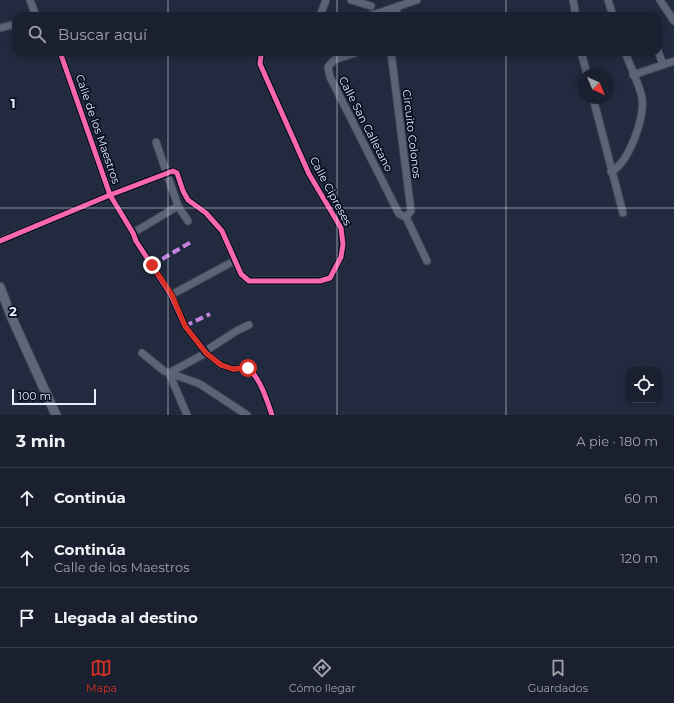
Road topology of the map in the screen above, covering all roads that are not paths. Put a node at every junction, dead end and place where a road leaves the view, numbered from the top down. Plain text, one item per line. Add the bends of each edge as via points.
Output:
1 (30, 0) edge
2 (326, 0) edge
3 (351, 0) edge
4 (417, 0) edge
5 (573, 0) edge
6 (608, 0) edge
7 (660, 0) edge
8 (372, 3) edge
9 (398, 6) junction
10 (34, 12) edge
11 (322, 12) edge
12 (380, 12) edge
13 (396, 12) edge
14 (575, 12) edge
15 (612, 12) edge
16 (674, 21) edge
17 (12, 25) edge
18 (0, 28) edge
19 (61, 56) edge
20 (261, 56) edge
21 (346, 56) edge
22 (392, 56) edge
23 (582, 56) edge
24 (626, 56) edge
25 (660, 56) edge
26 (674, 61) edge
27 (663, 65) junction
28 (585, 68) edge
29 (633, 75) junction
30 (594, 104) edge
31 (156, 142) dead end
32 (611, 172) junction
33 (166, 173) junction
34 (110, 195) junction
35 (178, 206) junction
36 (623, 213) dead end
37 (406, 217) junction
38 (188, 221) dead end
39 (133, 233) junction
40 (0, 241) edge
41 (234, 261) junction
42 (427, 261) dead end
43 (0, 287) edge
44 (172, 295) junction
45 (2, 299) edge
46 (249, 325) dead end
47 (142, 353) dead end
48 (206, 353) junction
49 (169, 373) junction
50 (56, 415) edge
51 (187, 415) edge
52 (247, 415) edge
53 (272, 415) edge

1 - 10 street
2 - 11 street
3 - 8 street
4 - 9 street
5 - 14 street
6 - 15 street
7 - 16 street
9 - 12 street
9 - 13 street
17 - 18 street
19 - 34 street, Calle de los Maestros
20 - 41 street, Calle Cipreses via 260,64 309,174 341,228 343,244 341,257 330,278 320,281 249,281 241,274
21 - 37 street, Calle San Calletano via 334,60 328,67 330,77 399,214
22 - 37 street, Circuito Colonos via 411,211
23 - 28 street
24 - 29 street
25 - 27 street
26 - 27 street
27 - 29 street
29 - 32 street via 642,97 642,116 632,145 616,169
30 - 32 street
31 - 33 street
32 - 36 street
33 - 34 street
33 - 35 street
33 - 41 street via 177,173 188,200 206,213 222,231
34 - 39 street, Calle de los Maestros
34 - 40 street
35 - 38 street
35 - 39 street
37 - 42 street
39 - 44 street, Calle de los Maestros via 159,279
41 - 44 street
43 - 45 main road
44 - 48 street, Calle de los Maestros via 185,326
45 - 50 main road
46 - 48 street via 210,348
47 - 49 street
48 - 49 street
48 - 53 street, Calle de los Maestros via 221,365 233,369 248,368 252,371 267,399
49 - 51 street
49 - 52 street via 200,384

